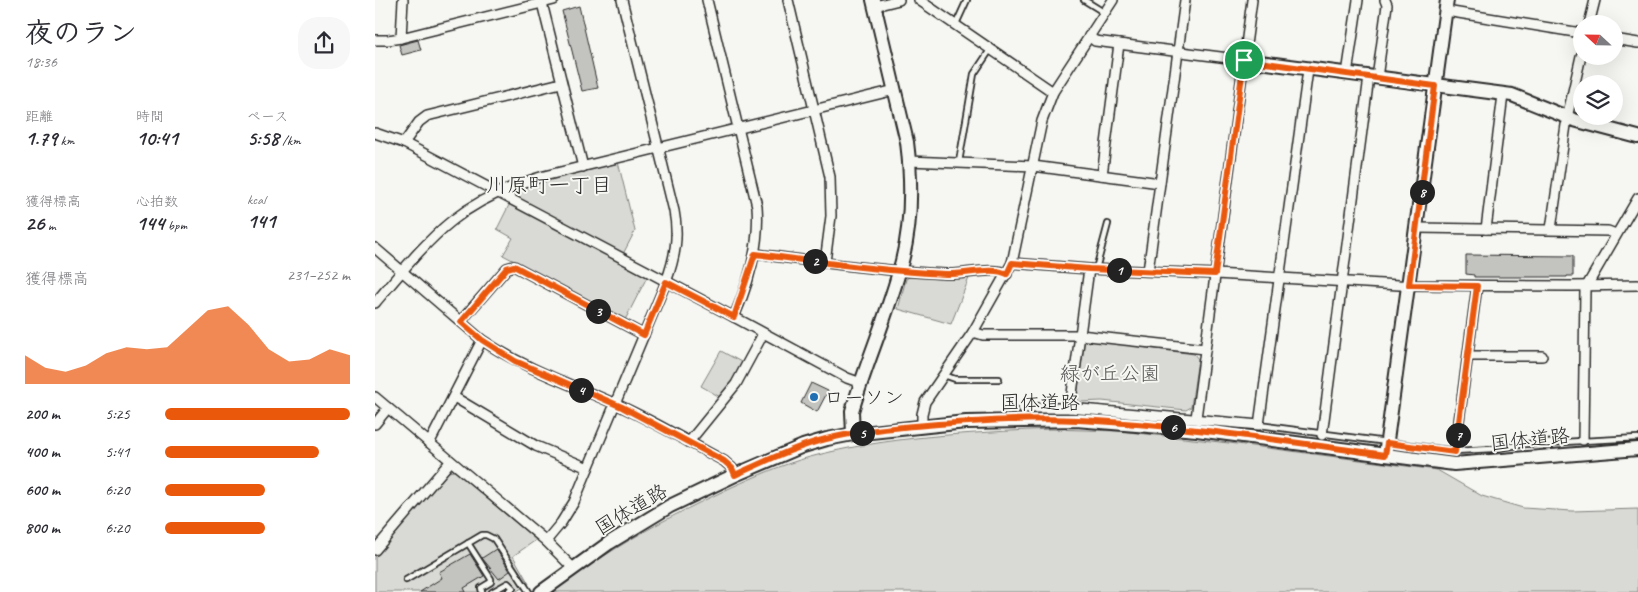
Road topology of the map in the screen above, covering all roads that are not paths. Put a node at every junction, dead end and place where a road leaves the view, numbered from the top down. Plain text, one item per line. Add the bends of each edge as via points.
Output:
1 (403, 0) edge
2 (554, 0) edge
3 (622, 0) edge
4 (707, 0) edge
5 (788, 0) edge
6 (899, 0) edge
7 (919, 0) edge
8 (967, 0) edge
9 (1084, 0) edge
10 (1113, 0) edge
11 (1185, 0) edge
12 (1253, 0) edge
13 (1358, 0) edge
14 (1385, 0) edge
15 (1595, 0) edge
16 (542, 3) junction
17 (874, 3) edge
18 (1446, 6) edge
19 (1105, 13) junction
20 (1591, 15) edge
21 (955, 24) junction
22 (1573, 31) edge
23 (1089, 36) junction
24 (401, 38) junction
25 (375, 40) edge
26 (1623, 40) edge
27 (1638, 43) edge
28 (1119, 44) junction
29 (990, 50) junction
30 (1178, 52) junction
31 (1244, 60) junction
32 (1579, 65) edge
33 (1308, 70) junction
34 (1347, 74) junction
35 (1373, 78) junction
36 (561, 83) junction
37 (1435, 86) junction
38 (895, 90) junction
39 (1053, 92) junction
40 (1503, 95) junction
41 (815, 109) junction
42 (1567, 122) junction
43 (739, 128) junction
44 (375, 132) edge
45 (1638, 137) edge
46 (404, 143) junction
47 (1638, 144) edge
48 (659, 147) junction
49 (909, 161) junction
50 (959, 162) junction
51 (1033, 166) junction
52 (583, 167) junction
53 (1102, 175) junction
54 (1160, 183) junction
55 (497, 192) junction
56 (1638, 198) edge
57 (1108, 224) dead end
58 (1417, 228) junction
59 (1486, 229) junction
60 (1551, 229) junction
61 (1616, 234) junction
62 (375, 248) edge
63 (755, 254) junction
64 (825, 262) junction
65 (1012, 263) junction
66 (1093, 269) junction
67 (402, 271) junction
68 (1148, 271) junction
69 (899, 272) junction
70 (1007, 274) junction
71 (1215, 274) junction
72 (1279, 278) junction
73 (1342, 281) junction
74 (666, 282) junction
75 (1638, 284) edge
76 (1409, 285) junction
77 (1477, 286) junction
78 (1586, 286) junction
79 (375, 303) edge
80 (734, 317) junction
81 (461, 322) junction
82 (973, 332) junction
83 (763, 334) junction
84 (644, 335) junction
85 (1080, 335) junction
86 (482, 340) junction
87 (1205, 349) junction
88 (1469, 356) junction
89 (1542, 356) dead end
90 (944, 375) junction
91 (999, 379) dead end
92 (861, 383) junction
93 (454, 396) junction
94 (375, 397) edge
95 (615, 404) junction
96 (388, 408) junction
97 (1023, 408) dead end
98 (1070, 408) junction
99 (1196, 418) junction
100 (375, 424) edge
101 (1259, 425) junction
102 (922, 426) junction
103 (853, 434) junction
104 (1322, 435) junction
105 (1638, 438) edge
106 (1583, 440) junction
107 (428, 442) junction
108 (689, 442) junction
109 (1386, 449) junction
110 (1638, 449) edge
111 (1455, 458) junction
112 (450, 462) junction
113 (588, 468) junction
114 (735, 475) junction
115 (546, 541) junction
116 (468, 543) junction
117 (375, 550) edge
118 (573, 568) junction
119 (406, 580) dead end
120 (482, 592) edge
121 (491, 592) edge
122 (508, 592) edge
123 (529, 592) edge
124 (541, 592) edge

1 - 24 street
2 - 16 street
3 - 48 street
4 - 43 street
5 - 41 street
6 - 17 street
7 - 21 street
8 - 21 lane
9 - 19 lane
10 - 19 street
11 - 30 street
12 - 31 street
13 - 34 street
14 - 35 street via 1387,5
15 - 20 street
16 - 24 street
16 - 36 street
17 - 38 street
18 - 22 street
18 - 37 street
19 - 23 street
21 - 29 street
23 - 28 street
23 - 39 street
24 - 25 street
26 - 27 street
28 - 30 street
28 - 53 street
29 - 39 street
29 - 50 lane via 974,74
30 - 31 street
30 - 54 street
31 - 33 street
31 - 71 street
32 - 42 street
33 - 34 street
33 - 72 street
34 - 35 street
35 - 37 street
35 - 73 street
36 - 46 street via 427,116
36 - 52 street
37 - 40 street
37 - 58 street
38 - 41 street
38 - 49 street
39 - 51 street via 1042,121
40 - 42 street
40 - 59 street
41 - 43 street
41 - 64 street via 831,192
42 - 45 street
42 - 47 street
42 - 60 street
43 - 48 street
43 - 63 street via 757,206
44 - 46 street
46 - 55 street
48 - 52 street
48 - 74 street via 676,221 675,253
49 - 50 street
49 - 69 street via 909,215
50 - 51 street
51 - 53 street
51 - 65 street
52 - 55 street
53 - 54 street
54 - 68 street
55 - 67 street via 446,224
55 - 74 street
56 - 61 street
57 - 66 lane
58 - 59 street
58 - 76 street
59 - 60 street
60 - 61 street
61 - 78 street
62 - 67 street
63 - 64 street
63 - 80 street
64 - 69 street
65 - 66 street
65 - 70 street
66 - 68 street
66 - 85 street
67 - 79 street
67 - 81 street
68 - 71 street
69 - 70 street via 961,275 995,270
69 - 92 street
70 - 82 street
71 - 72 street
71 - 87 street
72 - 73 street
72 - 101 street
73 - 76 street
73 - 104 street
74 - 80 street
74 - 84 street
75 - 78 street
76 - 77 street
76 - 109 street
77 - 78 street
77 - 88 street
78 - 106 street
80 - 83 street
81 - 84 street via 507,268 514,266
81 - 86 street
82 - 85 street via 983,335
82 - 90 street
83 - 92 street
83 - 108 street via 736,384
84 - 95 street
85 - 87 street
85 - 98 street
86 - 93 street
86 - 95 street via 522,364
87 - 99 street
88 - 89 street
88 - 111 street
90 - 91 lane via 955,379
90 - 102 street via 925,402
92 - 103 street via 852,411
93 - 107 street
93 - 113 street via 536,446
94 - 96 street
95 - 108 street
95 - 113 street
96 - 100 street
96 - 107 street
97 - 98 street
98 - 99 street
99 - 101 street
101 - 104 lane
102 - 103 street, 国体道路
102 - 109 street, 国体道路 via 1076,420
103 - 114 street, 国体道路 via 803,446
104 - 109 lane
105 - 106 lane
106 - 111 lane
107 - 112 street
108 - 114 street via 724,461
109 - 111 street, 国体道路
110 - 111 street, 国体道路
112 - 115 street
112 - 117 street
113 - 115 street via 570,510
114 - 118 street, 国体道路 via 650,517
115 - 118 street
116 - 119 lane
116 - 120 lane via 491,579 481,588
116 - 123 lane via 482,535 491,537
118 - 124 street, 国体道路
121 - 122 lane via 509,583 513,588

